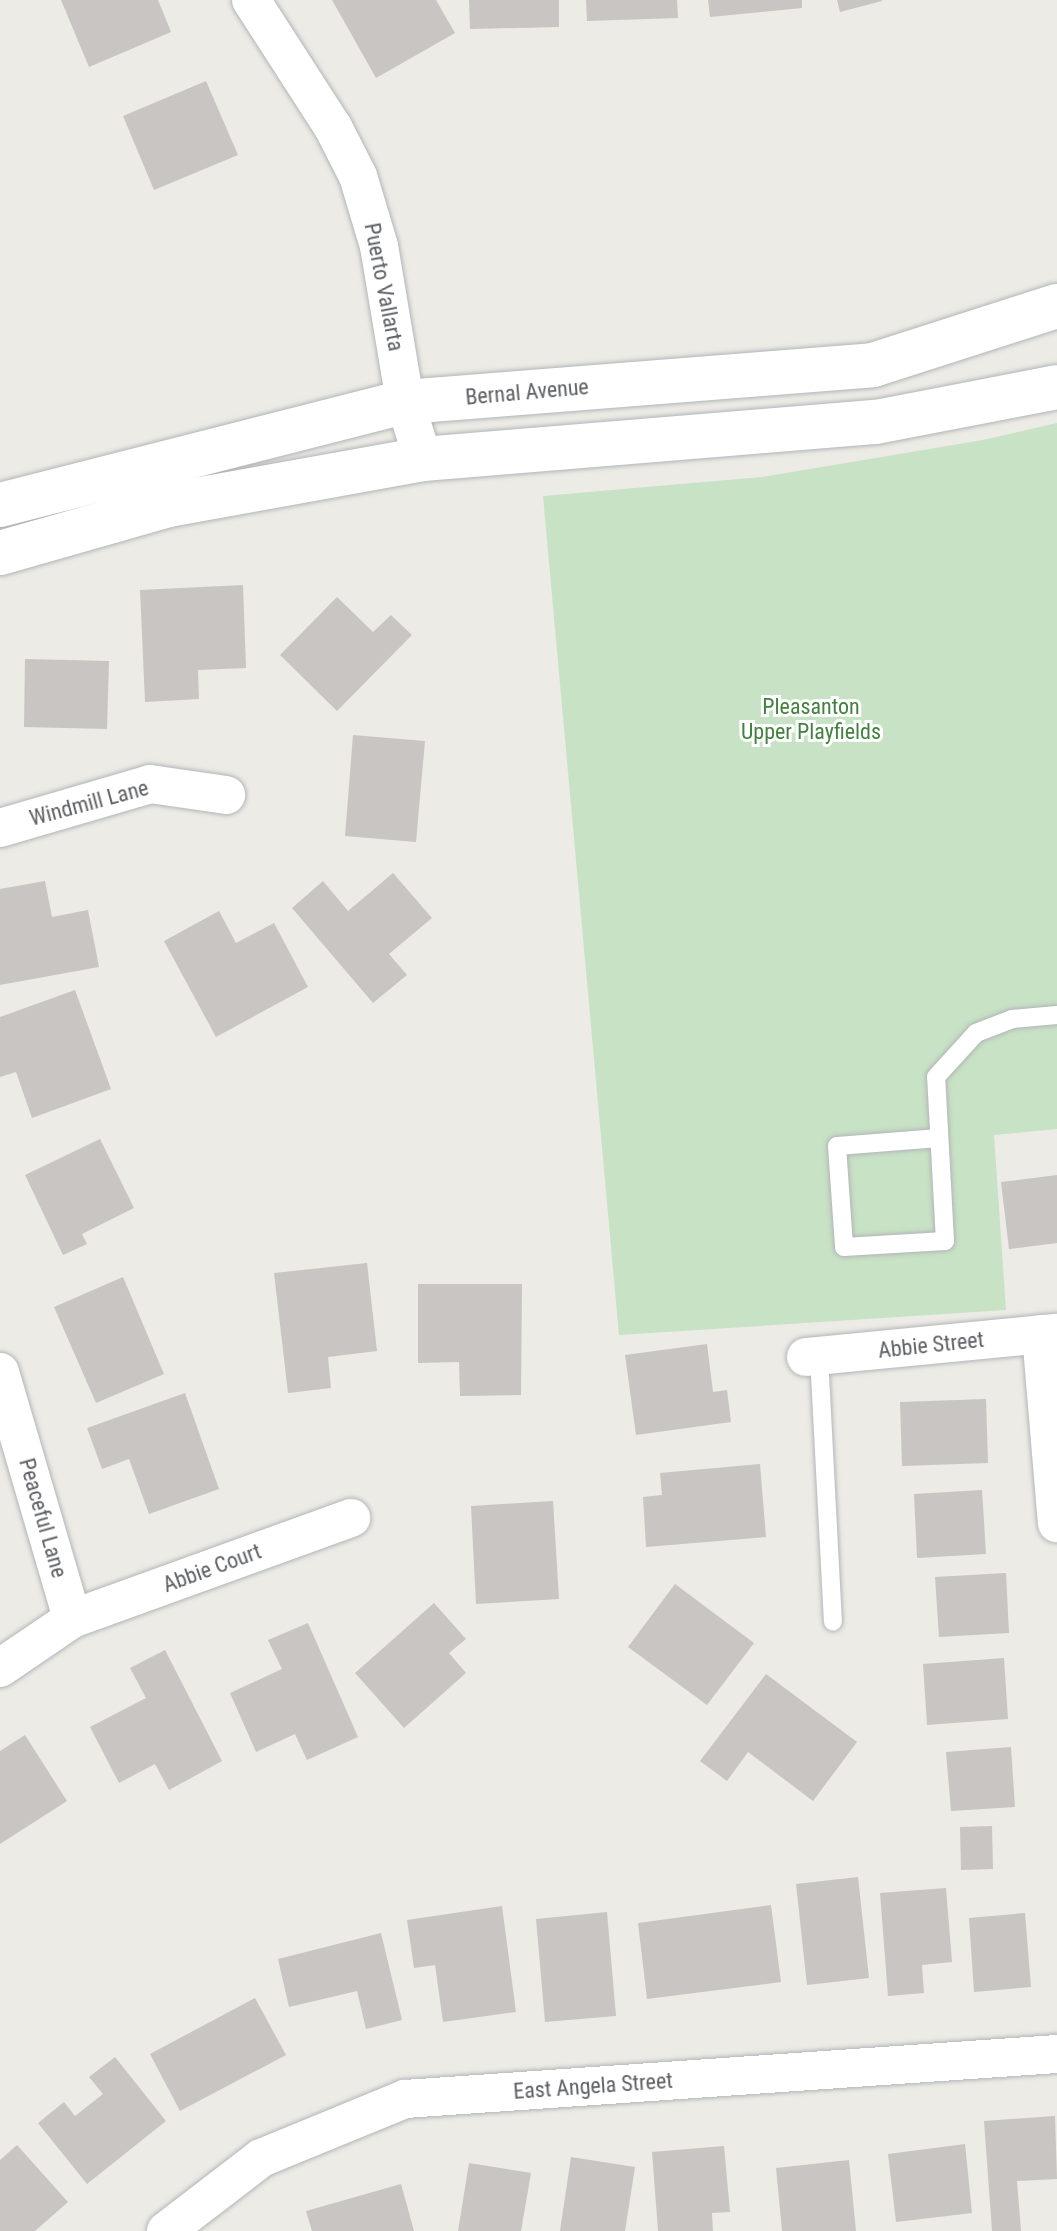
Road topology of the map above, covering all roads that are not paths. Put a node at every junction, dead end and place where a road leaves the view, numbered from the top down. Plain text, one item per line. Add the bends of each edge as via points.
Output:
1 (251, 0) edge
2 (1057, 306) edge
3 (1057, 387) edge
4 (405, 402) junction
5 (423, 459) junction
6 (0, 505) edge
7 (0, 553) edge
8 (226, 795) dead end
9 (0, 828) edge
10 (1057, 1015) edge
11 (939, 1138) junction
12 (1049, 1334) edge
13 (812, 1357) joint
14 (0, 1372) edge
15 (351, 1518) dead end
16 (1057, 1523) edge
17 (72, 1619) junction
18 (833, 1622) dead end
19 (0, 1668) edge
20 (1057, 2054) edge
21 (166, 2231) edge

1 - 4 street, Puerto Vallarta via 333,127 358,176 379,246
2 - 4 main road, Bernal Avenue via 873,365
3 - 5 main road via 876,422
4 - 5 street, Puerto Vallarta
4 - 6 main road, Bernal Avenue
5 - 7 main road via 168,505
8 - 9 street, Windmill Lane via 150,784
10 - 11 lane via 1012,1019 976,1033 955,1052 936,1077
11 - 11 lane via 945,1241 844,1247 837,1146
12 - 13 street, Abbie Street
12 - 16 street
13 - 18 lane
14 - 17 street, Peaceful Lane
15 - 17 street, Abbie Court
17 - 19 street
20 - 21 street, East Angela Street via 405,2099 261,2158

